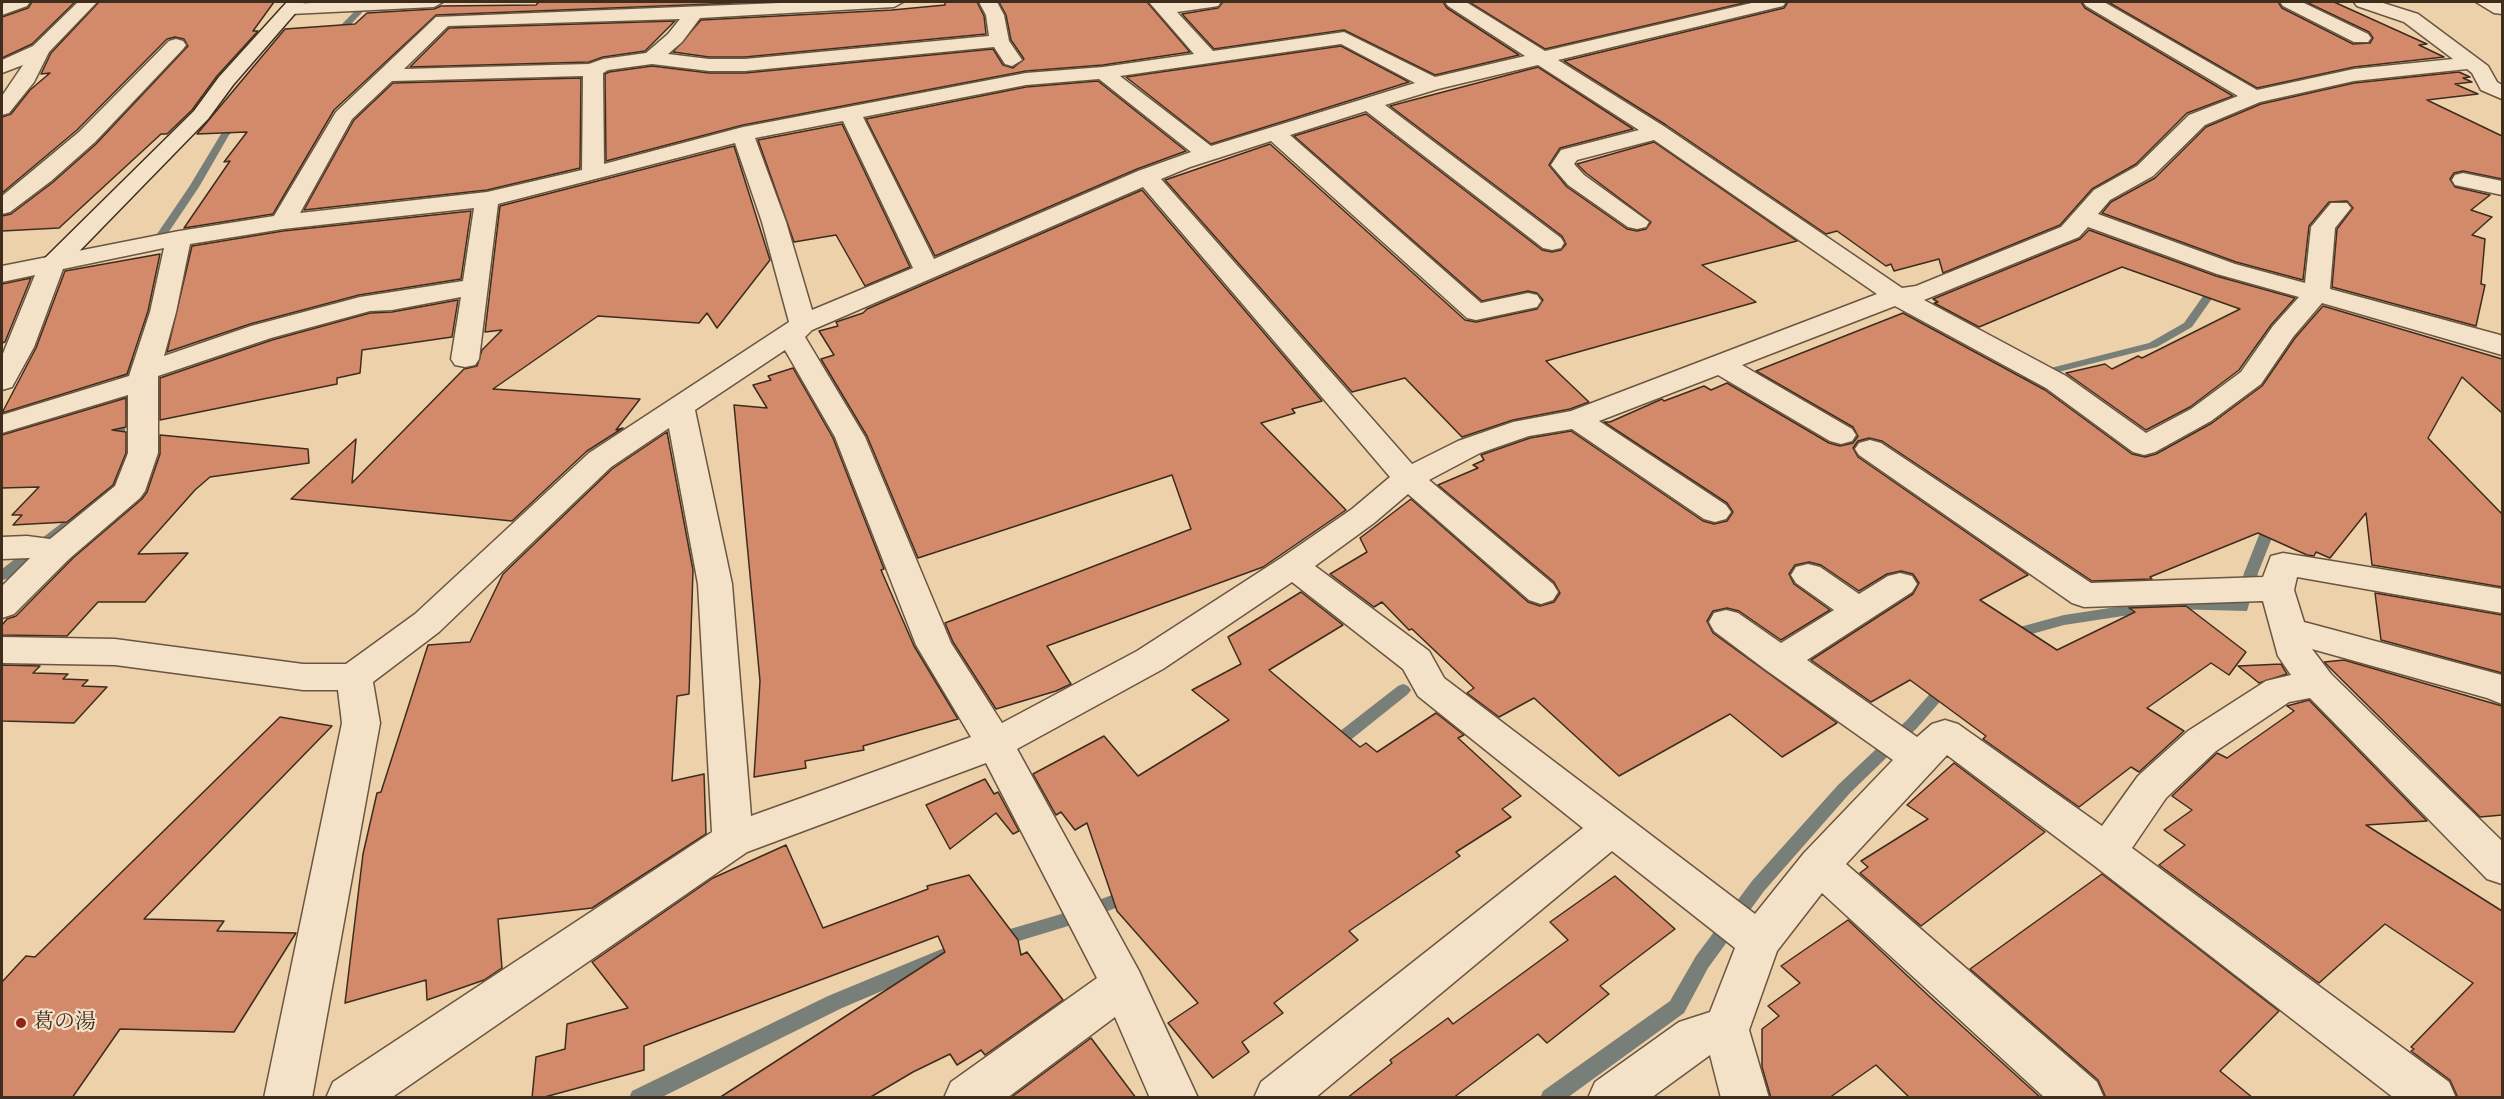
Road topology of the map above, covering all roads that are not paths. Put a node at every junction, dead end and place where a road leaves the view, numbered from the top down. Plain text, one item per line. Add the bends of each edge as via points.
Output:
1 (21, 2) edge
2 (88, 2) edge
3 (434, 2) edge
4 (459, 2) edge
5 (886, 2) edge
6 (988, 2) edge
7 (1212, 2) edge
8 (1454, 2) edge
9 (1778, 2) edge
10 (2092, 2) edge
11 (2289, 2) edge
12 (2364, 2) edge
13 (293, 5) edge
14 (1161, 5) edge
15 (2, 10) edge
16 (694, 13) junction
17 (443, 21) junction
18 (2361, 38) dead end
19 (999, 41) junction
20 (176, 45) dead end
21 (40, 50) junction
22 (1208, 57) junction
23 (652, 58) junction
24 (1544, 58) junction
25 (2470, 63) junction
26 (2, 67) edge
27 (593, 69) junction
28 (1103, 73) junction
29 (388, 75) junction
30 (1026, 80) junction
31 (1432, 84) junction
32 (2502, 93) edge
33 (2254, 97) junction
34 (1369, 103) junction
35 (2, 109) edge
36 (851, 115) junction
37 (1657, 132) junction
38 (1274, 133) junction
39 (743, 134) junction
40 (1207, 154) junction
41 (593, 174) junction
42 (1146, 176) junction
43 (2463, 180) dead end
44 (2502, 188) edge
45 (487, 199) junction
46 (2, 207) edge
47 (2338, 208) dead end
48 (2084, 217) junction
49 (283, 222) junction
50 (1637, 222) dead end
51 (179, 238) junction
52 (1552, 243) dead end
53 (52, 265) junction
54 (927, 270) junction
55 (2, 274) edge
56 (476, 286) junction
57 (2317, 292) junction
58 (1897, 296) junction
59 (1528, 302) dead end
60 (796, 329) junction
61 (2502, 348) edge
62 (465, 359) dead end
63 (1720, 364) junction
64 (144, 376) junction
65 (2, 381) edge
66 (680, 406) junction
67 (1576, 419) junction
68 (2, 424) edge
69 (1841, 435) dead end
70 (1870, 449) dead end
71 (1407, 478) junction
72 (1715, 513) dead end
73 (32, 549) edge
74 (1293, 566) junction
75 (1808, 575) dead end
76 (1900, 584) dead end
77 (2271, 589) junction
78 (1541, 592) dead end
79 (2502, 601) edge
80 (2, 606) edge
81 (1858, 610) junction
82 (1726, 622) dead end
83 (2288, 630) junction
84 (2, 650) edge
85 (1779, 661) junction
86 (354, 677) junction
87 (2318, 682) junction
88 (2502, 691) edge
89 (995, 744) junction
90 (1915, 755) junction
91 (1612, 828) junction
92 (732, 840) junction
93 (2107, 852) junction
94 (1819, 866) junction
95 (2502, 867) edge
96 (1741, 928) junction
97 (1123, 985) junction
98 (1726, 1030) junction
99 (288, 1098) edge
100 (350, 1098) edge
101 (968, 1098) edge
102 (1174, 1098) edge
103 (1278, 1098) edge
104 (1612, 1098) edge
105 (1745, 1098) edge
106 (2080, 1098) edge
107 (2432, 1098) edge

1 - 15 street
2 - 21 street
3 - 13 street
4 - 17 street
5 - 16 street
6 - 19 street via 995,15
7 - 14 street
8 - 24 street
9 - 24 street
10 - 33 street
11 - 18 street
12 - 25 street via 2411,18
13 - 53 street via 201,115
14 - 22 street
16 - 17 street
16 - 23 street via 675,38
17 - 29 street
19 - 23 street via 745,65
19 - 30 street
20 - 46 street via 87,137
21 - 26 street
21 - 35 street via 24,82
22 - 28 street
22 - 31 street via 1344,38
23 - 27 street
24 - 31 street
24 - 37 street
25 - 32 street via 2481,70 2488,86
25 - 33 street via 2354,75
27 - 29 street
27 - 41 street
28 - 30 street
28 - 40 street
29 - 49 street via 343,116
30 - 36 street
31 - 34 street
33 - 48 street via 2197,120 2145,171 2102,195
34 - 38 street
34 - 52 street
36 - 39 street
36 - 54 street
37 - 50 street via 1569,155 1562,165 1576,180
37 - 58 street
38 - 40 street
38 - 59 street via 1476,312
39 - 41 street
39 - 60 street via 774,222
40 - 42 street
41 - 45 street
42 - 54 street
42 - 71 street
43 - 44 street
45 - 49 street
45 - 56 street
47 - 57 street via 2323,227
48 - 57 street via 2226,269
48 - 58 street via 2070,232 1996,264 1921,293
49 - 51 street
51 - 53 street
51 - 64 street via 164,312
53 - 55 street
53 - 65 street via 20,347
54 - 60 street
56 - 62 street
56 - 64 street via 369,303 261,332
57 - 58 street via 2283,332 2252,378 2201,415 2144,446 2056,382
57 - 61 street via 2490,341
58 - 63 street
60 - 66 street
60 - 89 street via 850,437 934,645
63 - 67 street
63 - 69 street
64 - 68 street
64 - 73 street via 143,453 129,491
66 - 86 street via 600,460 427,623
66 - 92 street via 716,584
67 - 71 street via 1523,428 1469,447
67 - 72 street
70 - 77 street via 2084,595
71 - 74 street via 1363,516
71 - 78 street
73 - 80 street
74 - 89 street via 1150,660
74 - 91 street via 1416,660 1431,687
75 - 81 street
76 - 81 street
77 - 79 street via 2283,564
77 - 83 street
81 - 85 street
82 - 85 street
83 - 87 street via 2296,656
83 - 88 street
84 - 86 street via 115,652 303,677
85 - 90 street
86 - 99 street via 361,723
87 - 93 street via 2279,691 2202,741 2152,787
87 - 95 street
89 - 92 street
89 - 97 street
90 - 93 street via 1945,734
90 - 94 street
91 - 96 street
91 - 103 street
92 - 100 street
93 - 107 street
94 - 96 street
94 - 106 street
96 - 98 street
97 - 101 street
97 - 102 street
98 - 104 street via 1695,1037
98 - 105 street

